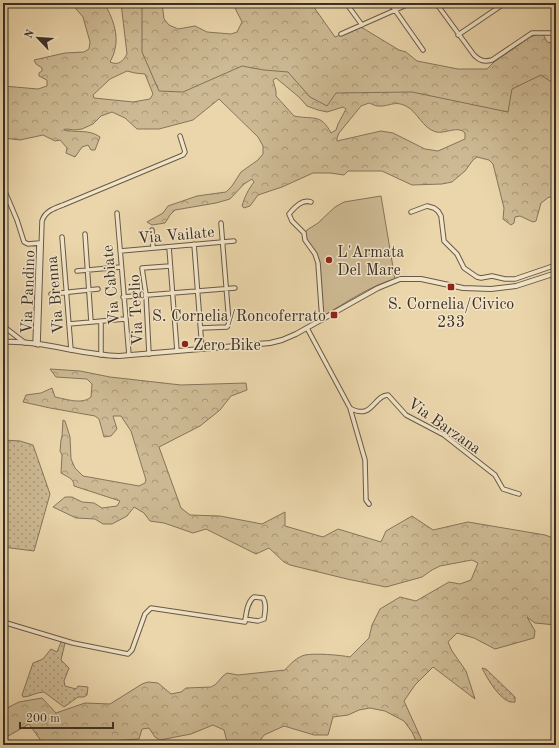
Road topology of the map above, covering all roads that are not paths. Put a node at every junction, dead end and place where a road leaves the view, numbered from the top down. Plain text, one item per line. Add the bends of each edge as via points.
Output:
1 (346, 3) edge
2 (390, 3) edge
3 (411, 3) edge
4 (436, 3) edge
5 (505, 3) edge
6 (395, 10) junction
7 (362, 25) junction
8 (556, 33) edge
9 (341, 34) dead end
10 (458, 35) junction
11 (423, 50) dead end
12 (180, 136) dead end
13 (3, 187) edge
14 (311, 202) dead end
15 (411, 212) dead end
16 (116, 213) dead end
17 (221, 223) dead end
18 (152, 230) dead end
19 (85, 234) dead end
20 (62, 237) dead end
21 (234, 241) dead end
22 (222, 242) junction
23 (40, 243) junction
24 (194, 244) junction
25 (169, 247) junction
26 (153, 248) junction
27 (120, 251) junction
28 (556, 265) edge
29 (170, 266) junction
30 (121, 267) junction
31 (87, 269) junction
32 (77, 270) dead end
33 (556, 273) edge
34 (235, 288) dead end
35 (98, 289) dead end
36 (226, 289) junction
37 (89, 290) junction
38 (198, 291) junction
39 (66, 292) junction
40 (172, 293) junction
41 (51, 294) dead end
42 (146, 295) junction
43 (123, 297) junction
44 (125, 319) junction
45 (322, 320) junction
46 (101, 321) junction
47 (91, 322) junction
48 (69, 324) junction
49 (3, 326) edge
50 (201, 328) junction
51 (307, 328) junction
52 (3, 342) edge
53 (26, 343) junction
54 (36, 344) junction
55 (202, 349) junction
56 (71, 350) junction
57 (177, 351) junction
58 (149, 354) junction
59 (101, 355) junction
60 (128, 356) junction
61 (350, 408) junction
62 (519, 494) dead end
63 (369, 504) dead end
64 (245, 619) junction
65 (3, 622) edge

1 - 7 street
2 - 6 street
3 - 6 street
4 - 10 street
5 - 10 street
6 - 7 street
6 - 11 street
7 - 9 street
8 - 10 street via 532,33 485,62 478,59
12 - 23 street via 185,152 183,155 63,204 47,213 42,221
13 - 23 street, Via Pandino via 24,241 27,244
14 - 45 street via 304,201 289,214 316,254
15 - 28 street via 427,206 438,211 444,241 457,254 464,268 478,277 515,279
16 - 27 street, Via Cabiate
17 - 22 street
18 - 26 street
19 - 31 street
20 - 39 street, Via Brenna
21 - 22 street, Via Vailate
22 - 24 street, Via Vailate
22 - 36 street
23 - 54 street, Via Pandino
24 - 25 street, Via Vailate
24 - 38 street
25 - 26 street, Via Vailate
25 - 29 street
26 - 27 street, Via Vailate
27 - 30 street, Via Cabiate
29 - 40 street
29 - 42 street, Via Teglio via 142,268
30 - 31 street
30 - 43 street, Via Cabiate
31 - 32 street
31 - 37 street
33 - 45 street via 516,286 491,289 463,288 421,279 400,279 378,288
34 - 36 street
35 - 37 street
36 - 38 street
36 - 50 street via 227,327
37 - 39 street
37 - 47 street
38 - 40 street
38 - 50 street
39 - 41 street
39 - 48 street, Via Brenna
40 - 42 street
40 - 57 street
42 - 43 street
42 - 58 street, Via Teglio
43 - 44 street, Via Cabiate
44 - 46 street
44 - 60 street, Via Cabiate
45 - 51 street
46 - 47 street
46 - 59 street
47 - 48 street
48 - 56 street, Via Brenna
49 - 53 street
50 - 55 street
51 - 55 street via 274,342
51 - 61 street
52 - 53 street
53 - 54 street
54 - 56 street
55 - 57 street
56 - 59 street
57 - 58 street
58 - 60 street
59 - 60 street
61 - 62 street, Via Barzana via 364,411 388,395 406,414 444,435 496,476 503,489
61 - 63 street via 365,460 366,500
64 - 64 street via 251,599 263,598 264,618 258,621
64 - 65 street via 245,622 151,608 145,614 129,654 73,643

